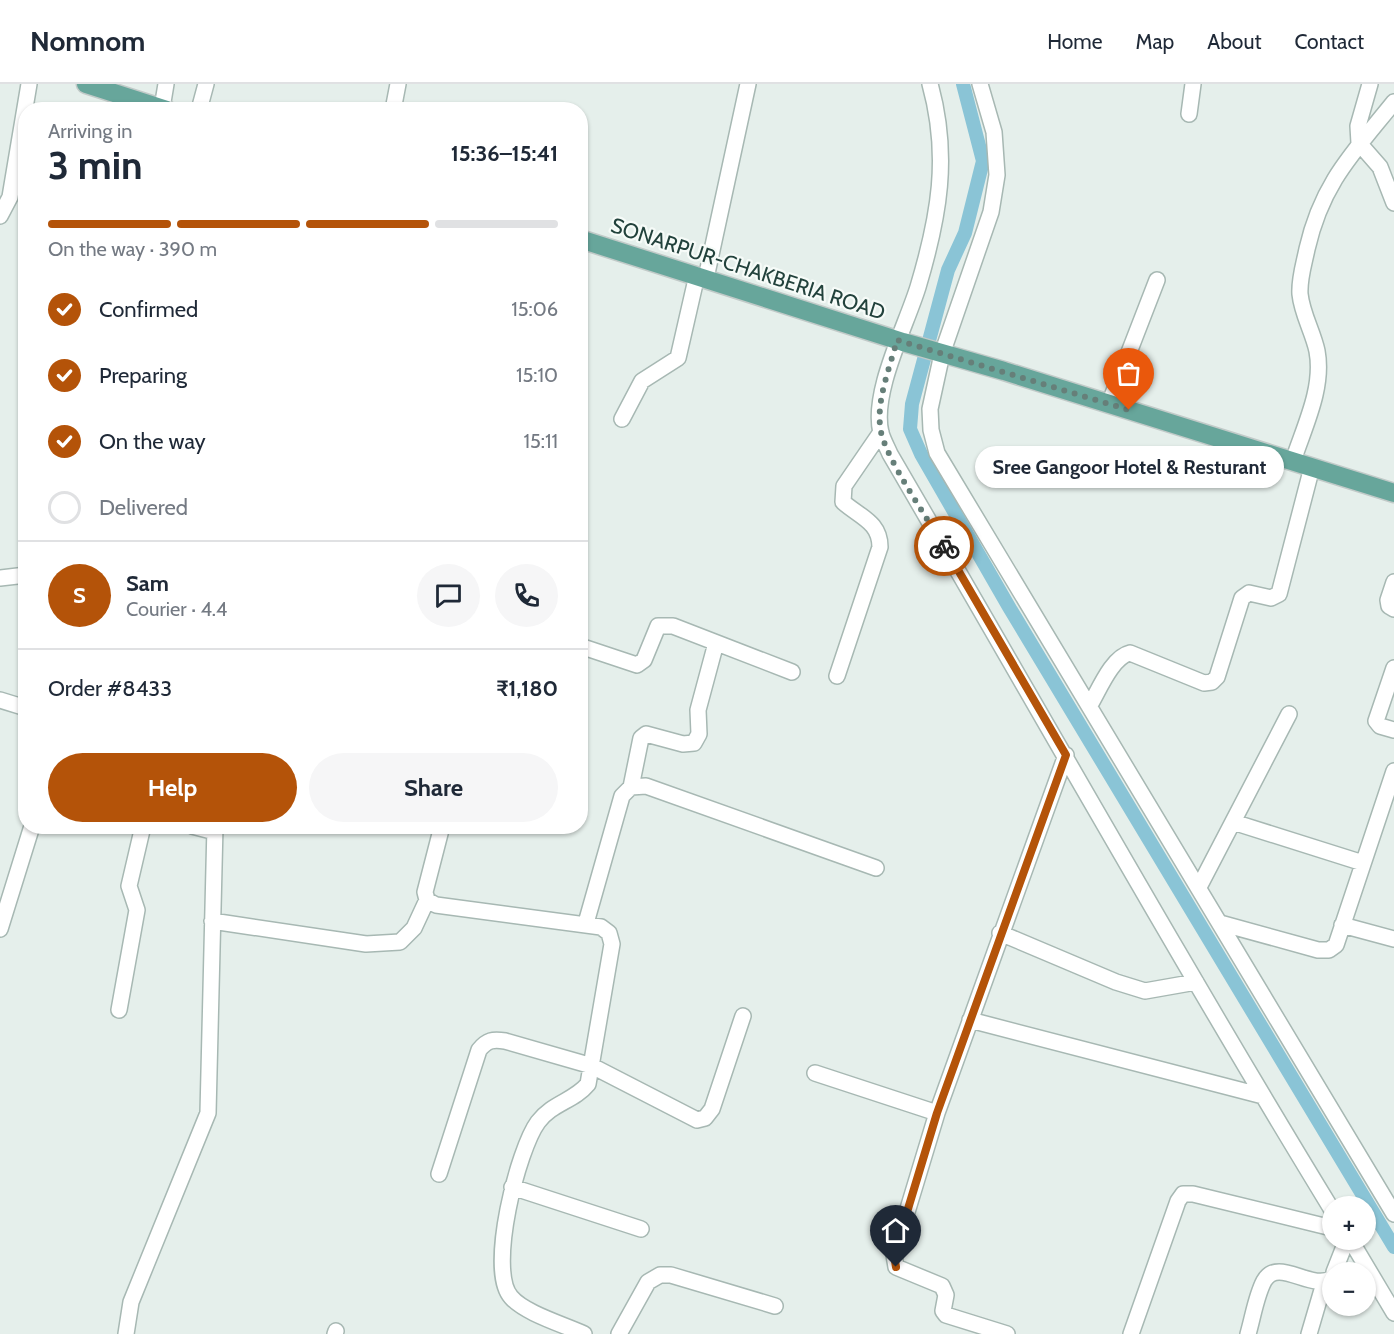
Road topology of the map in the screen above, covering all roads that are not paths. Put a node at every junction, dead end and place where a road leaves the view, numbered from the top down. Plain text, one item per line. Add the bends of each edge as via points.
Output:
1 (29, 84) edge
2 (86, 84) edge
3 (166, 84) edge
4 (206, 84) edge
5 (398, 84) edge
6 (748, 84) edge
7 (930, 84) edge
8 (980, 84) edge
9 (1193, 84) edge
10 (1370, 84) edge
11 (26, 102) edge
12 (129, 102) edge
13 (165, 102) edge
14 (201, 102) edge
15 (395, 102) edge
16 (1394, 102) edge
17 (1189, 114) dead end
18 (1359, 143) junction
19 (18, 149) edge
20 (1394, 203) edge
21 (0, 216) edge
22 (588, 241) edge
23 (702, 277) junction
24 (1157, 280) dead end
25 (900, 341) junction
26 (939, 353) junction
27 (1109, 404) junction
28 (622, 419) dead end
29 (881, 432) junction
30 (1293, 461) junction
31 (1312, 467) junction
32 (1394, 493) edge
33 (18, 575) edge
34 (0, 578) edge
35 (1394, 582) edge
36 (1394, 609) edge
37 (716, 643) junction
38 (588, 649) edge
39 (1394, 668) edge
40 (792, 672) dead end
41 (837, 676) dead end
42 (1389, 696) edge
43 (0, 700) edge
44 (1090, 705) junction
45 (18, 706) edge
46 (1289, 714) dead end
47 (1394, 730) edge
48 (1066, 755) junction
49 (1394, 771) edge
50 (631, 787) junction
51 (1233, 822) junction
52 (30, 834) edge
53 (141, 834) edge
54 (215, 834) edge
55 (440, 834) edge
56 (1364, 863) junction
57 (876, 868) dead end
58 (1199, 887) junction
59 (427, 900) junction
60 (212, 921) junction
61 (586, 923) junction
62 (1220, 923) junction
63 (1342, 926) junction
64 (0, 929) edge
65 (1000, 933) junction
66 (1394, 939) edge
67 (1196, 982) junction
68 (119, 1010) dead end
69 (743, 1016) dead end
70 (970, 1020) junction
71 (592, 1066) junction
72 (815, 1073) dead end
73 (1263, 1096) junction
74 (937, 1113) junction
75 (439, 1174) dead end
76 (512, 1188) junction
77 (1324, 1196) edge
78 (1394, 1214) edge
79 (1322, 1226) edge
80 (641, 1229) dead end
81 (1355, 1250) edge
82 (1322, 1277) edge
83 (1322, 1299) edge
84 (775, 1306) dead end
85 (1394, 1312) edge
86 (126, 1334) edge
87 (584, 1334) edge
88 (619, 1334) edge
89 (1007, 1334) edge
90 (1131, 1334) edge
91 (1248, 1334) edge
92 (1309, 1334) edge

1 - 11 street
2 - 12 main road
3 - 13 street
4 - 14 street
5 - 15 street
6 - 23 street
7 - 25 street via 941,135 943,174 917,289
8 - 26 street via 994,132 998,175 991,212
9 - 17 street
10 - 18 street via 1358,126
16 - 18 street
18 - 20 street via 1380,167
18 - 30 street via 1331,181 1320,204 1301,276 1300,294 1317,350 1319,372
19 - 21 street via 10,197
22 - 23 main road, SONARPUR-CHAKBERIA ROAD
23 - 25 main road, SONARPUR-CHAKBERIA ROAD
23 - 28 street via 678,358 642,381
24 - 27 street
25 - 26 main road, SONARPUR-CHAKBERIA ROAD
25 - 29 street via 880,406
26 - 27 main road
26 - 44 street via 930,409 930,430 937,453
27 - 30 main road
29 - 41 street via 844,486 843,502 874,524 880,547
29 - 48 street via 890,454
30 - 31 main road
31 - 32 main road
31 - 44 street via 1279,594 1270,598 1249,593 1242,598 1217,677 1204,683 1130,653 1117,661
33 - 34 street
35 - 36 street via 1388,600
37 - 38 street via 663,625 658,627 645,660 637,665
37 - 40 street
37 - 50 street via 698,710 699,735 694,743 683,744 646,734 640,738
39 - 42 street
42 - 47 street via 1376,721
43 - 45 street
44 - 58 street
46 - 51 street
48 - 65 street
48 - 67 street
49 - 56 street
50 - 57 street via 646,786
50 - 61 street via 622,796
51 - 56 street
51 - 58 street
52 - 64 street
53 - 68 street via 129,886 137,910
54 - 60 street
55 - 59 street via 425,892
56 - 63 street
58 - 62 street
59 - 60 street via 414,928 400,942 366,944
59 - 61 street via 436,905
60 - 86 street via 208,1113 131,1302
61 - 71 street via 609,933 612,944
62 - 63 street via 1318,950 1336,945
62 - 78 street
63 - 66 street
65 - 67 street via 1145,991
65 - 70 street
67 - 73 street
69 - 71 street via 712,1109 705,1118 688,1117
70 - 73 street
70 - 74 street
71 - 75 street via 505,1041 485,1042 479,1050
71 - 76 street via 588,1084 578,1096 554,1106 539,1121
72 - 74 street
73 - 77 street
74 - 89 street via 894,1261 896,1267 942,1286 946,1315
76 - 80 street
76 - 87 street via 504,1260 504,1282 510,1297
79 - 90 street via 1184,1194 1178,1201
81 - 85 street
82 - 91 street via 1274,1272 1265,1279
83 - 92 street
84 - 88 street via 660,1275 648,1282

